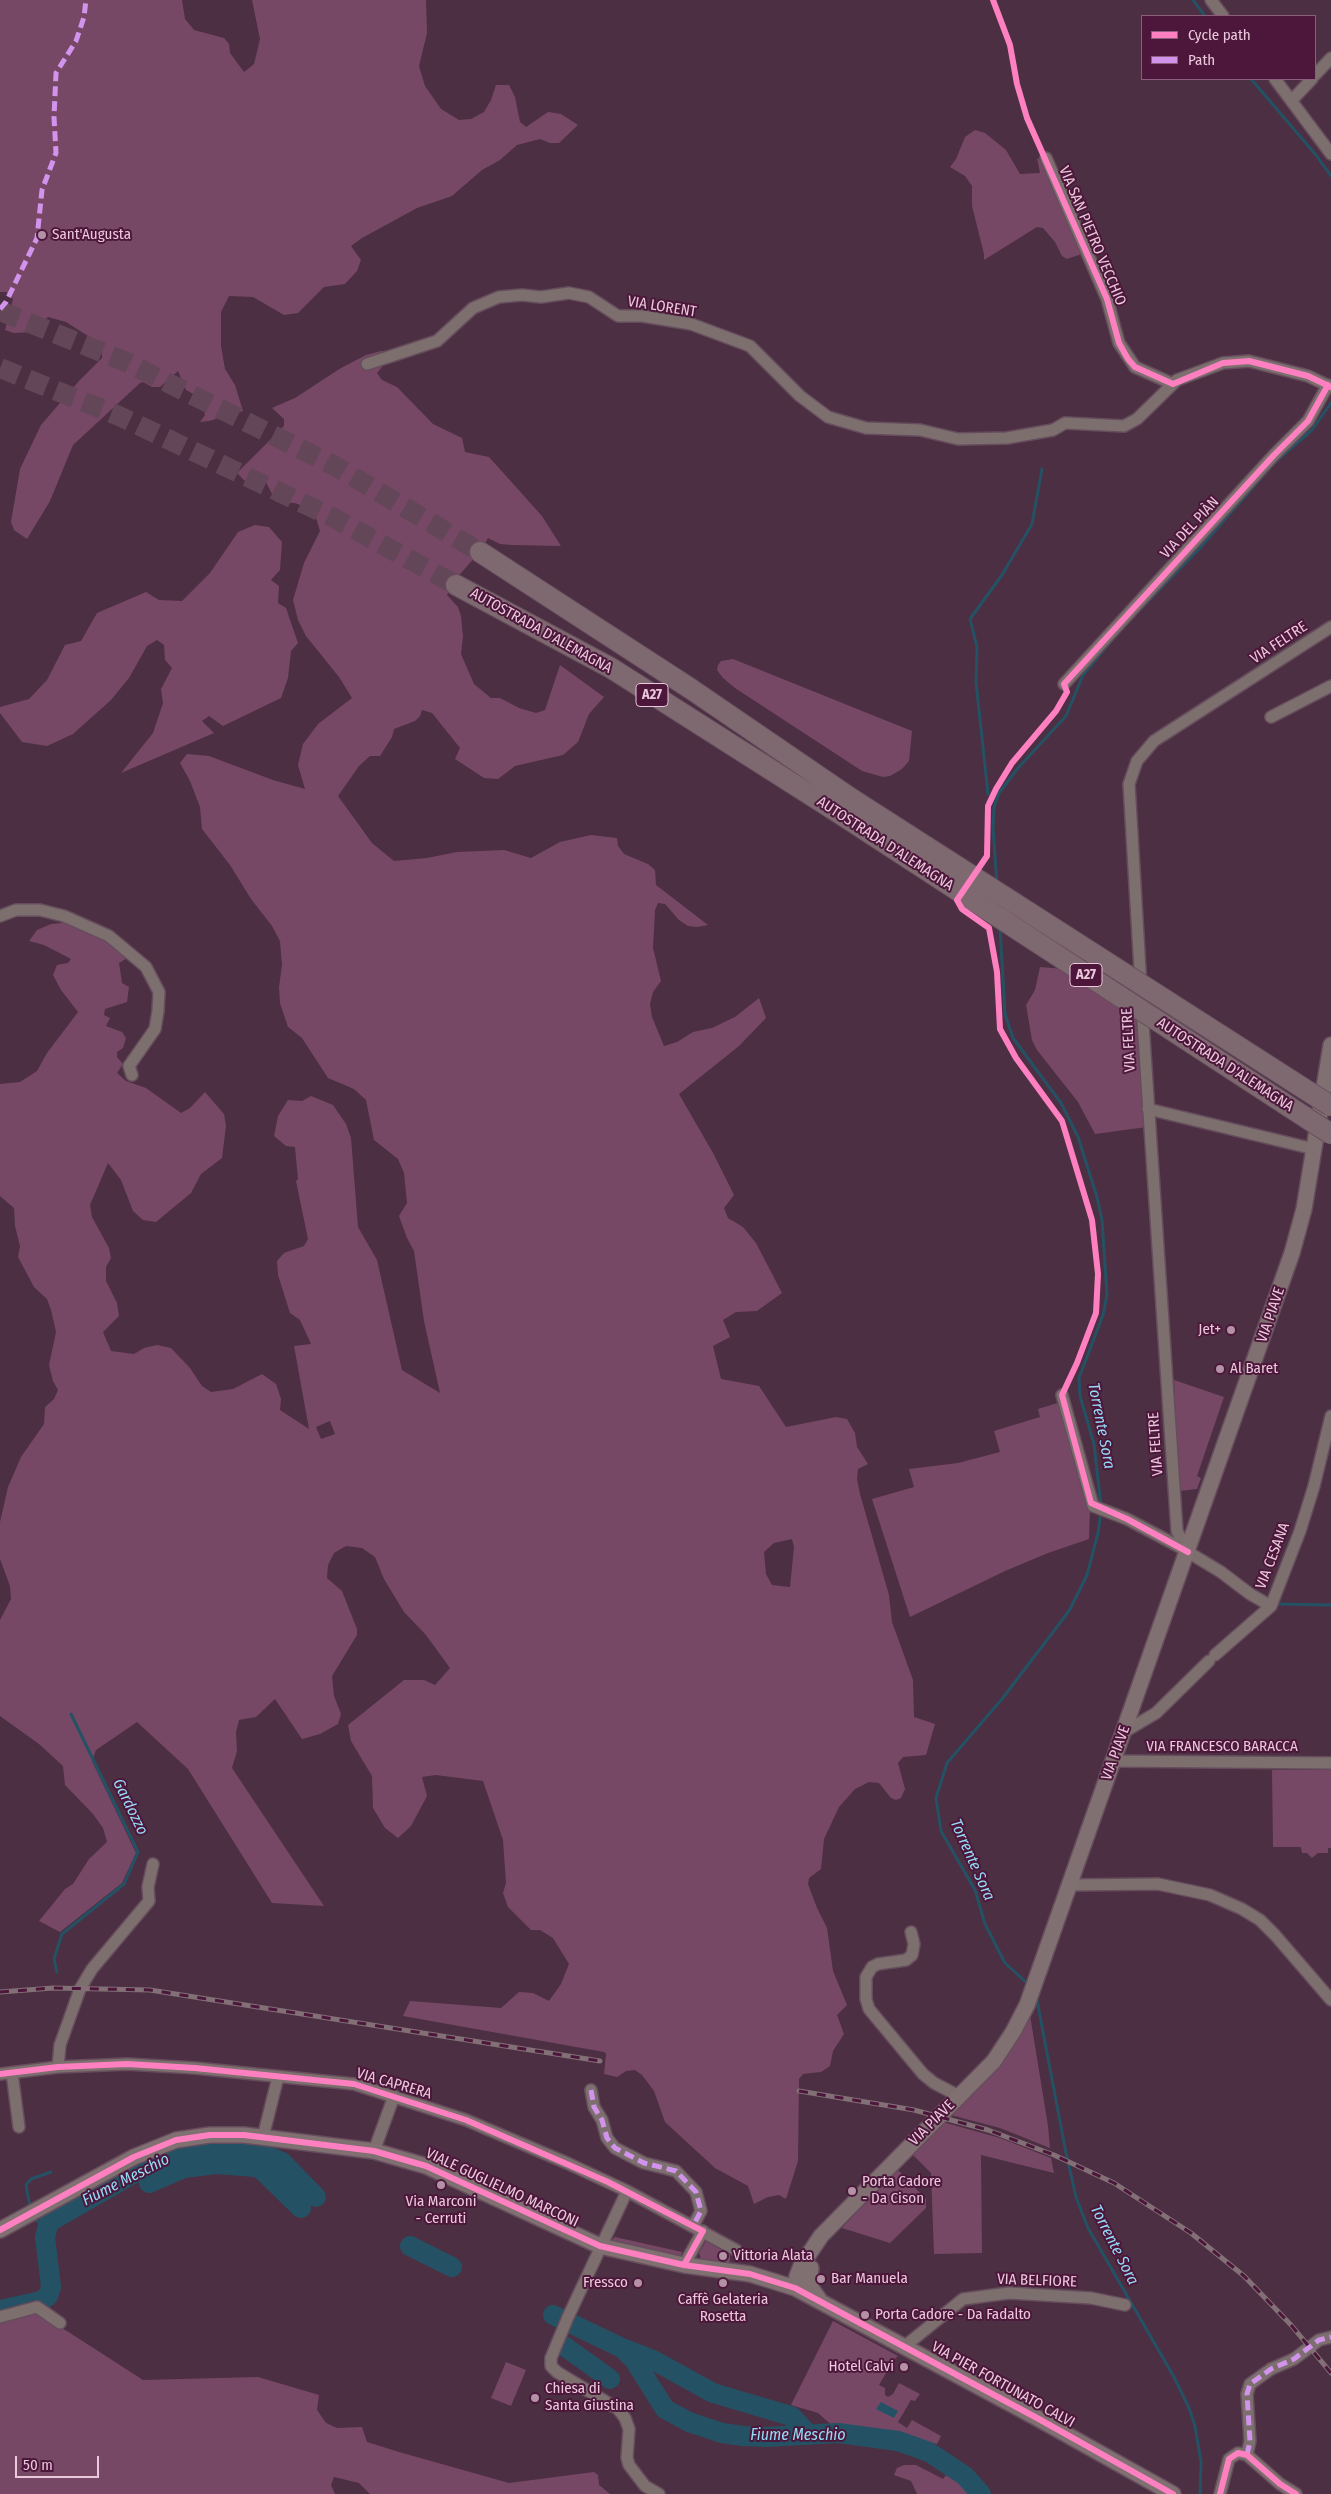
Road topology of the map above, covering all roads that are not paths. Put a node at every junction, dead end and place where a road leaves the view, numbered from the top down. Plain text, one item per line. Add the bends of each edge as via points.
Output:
1 (1211, 0) edge
2 (1222, 15) edge
3 (1331, 58) edge
4 (1316, 74) edge
5 (1276, 80) edge
6 (1311, 80) edge
7 (1292, 100) junction
8 (1331, 154) edge
9 (1046, 158) dead end
10 (367, 364) dead end
11 (1173, 384) junction
12 (1330, 386) edge
13 (480, 552) tunnel mouth
14 (456, 585) tunnel mouth
15 (1331, 627) edge
16 (1064, 684) dead end
17 (1331, 686) edge
18 (1271, 717) dead end
19 (847, 807) junction
20 (0, 916) edge
21 (1331, 1045) edge
22 (132, 1074) dead end
23 (1331, 1106) edge
24 (1148, 1109) junction
25 (1331, 1134) edge
26 (1314, 1149) junction
27 (1062, 1395) dead end
28 (1330, 1421) edge
29 (1188, 1552) junction
30 (1271, 1606) junction
31 (1124, 1732) junction
32 (1113, 1761) junction
33 (1331, 1763) edge
34 (153, 1864) dead end
35 (1069, 1885) junction
36 (911, 1932) dead end
37 (1331, 2000) edge
38 (55, 2067) junction
39 (6, 2073) edge
40 (278, 2077) junction
41 (591, 2090) dead end
42 (394, 2096) junction
43 (959, 2096) junction
44 (19, 2127) dead end
45 (263, 2137) junction
46 (374, 2151) junction
47 (627, 2191) junction
48 (838, 2219) junction
49 (698, 2229) junction
50 (0, 2230) edge
51 (600, 2246) junction
52 (736, 2250) dead end
53 (809, 2252) junction
54 (684, 2265) junction
55 (812, 2268) junction
56 (759, 2276) junction
57 (795, 2288) junction
58 (820, 2300) junction
59 (1125, 2304) dead end
60 (0, 2316) edge
61 (60, 2323) dead end
62 (1331, 2337) edge
63 (905, 2346) junction
64 (1247, 2455) junction
65 (659, 2494) edge
66 (1173, 2494) edge
67 (1220, 2494) edge
68 (1296, 2494) edge

1 - 2 street
3 - 4 street
5 - 7 street
6 - 7 street
7 - 8 street
9 - 11 street, VIA SAN PIETRO VECCHIO via 1107,298 1119,343 1135,367
10 - 11 street, VIA LORENT via 438,341 474,308 499,297 569,293 589,297 618,316 642,316 691,324 750,346 800,396 828,417 866,428 920,430 958,439 1007,438 1053,430 1065,423 1124,426 1137,420
11 - 12 street via 1223,363 1249,361 1308,376
12 - 16 street, VIA DEL PIÀN via 1308,421
13 - 19 highway, AUTOSTRADA D'ALEMAGNA / A27 via 683,684
14 - 19 highway, AUTOSTRADA D'ALEMAGNA / A27 via 611,668
15 - 24 street, VIA FELTRE via 1154,741 1136,761 1129,784
17 - 18 street
19 - 23 highway, AUTOSTRADA D'ALEMAGNA / A27, bridge
19 - 25 highway, AUTOSTRADA D'ALEMAGNA / A27, bridge
20 - 22 street via 16,910 40,910 64,916 109,936 146,968 159,992 158,1011 155,1028 129,1066
21 - 26 main road, VIA PIAVE
24 - 26 street
24 - 29 street, VIA FELTRE via 1177,1531
26 - 29 main road, VIA PIAVE via 1299,1230
27 - 29 street, VIA CESANA via 1091,1503
28 - 30 street, VIA CESANA via 1303,1522
29 - 30 street, VIA CESANA
29 - 31 main road, VIA PIAVE
30 - 31 street via 1156,1713
31 - 32 main road, VIA PIAVE
32 - 33 street, VIA FRANCESCO BARACCA
32 - 35 main road, VIA PIAVE
34 - 38 street via 149,1901 92,1969 80,1989
35 - 37 street via 1158,1884 1210,1895 1242,1909 1275,1935
35 - 43 main road, VIA PIAVE via 1027,2005 1013,2032 994,2061
36 - 43 street via 912,1955 906,1960 872,1967 866,1977 866,1999 869,2009 923,2074
38 - 39 street, VIA CAPRERA
38 - 40 street, VIA CAPRERA via 155,2065
39 - 44 street
40 - 42 street, VIA CAPRERA via 354,2084
40 - 45 street
41 - 49 street via 594,2107 607,2138 615,2148 644,2164 676,2171 696,2192 701,2211
42 - 46 street
42 - 47 street, VIA CAPRERA via 466,2120
43 - 48 main road, VIA PIAVE
45 - 46 main road, VIALE GUGLIELMO MARCONI
45 - 50 main road, VIALE GUGLIELMO MARCONI via 210,2135 162,2145
46 - 51 main road, VIALE GUGLIELMO MARCONI via 426,2166
47 - 49 street, VIA CAPRERA
47 - 51 street
48 - 53 main road, VIA PIAVE
48 - 55 main road, VIA PIAVE via 822,2243
49 - 52 street, VIA CAPRERA
49 - 54 street
51 - 54 main road, VIALE GUGLIELMO MARCONI
51 - 65 street via 551,2358 551,2366 618,2409 629,2429 629,2465 645,2486
53 - 56 main road via 787,2271
53 - 57 main road, VIA PIAVE
54 - 56 main road, VIALE GUGLIELMO MARCONI
55 - 57 main road, VIA PIAVE
55 - 58 main road via 809,2285
56 - 57 main road, VIA PIER FORTUNATO CALVI
57 - 58 main road, VIA PIER FORTUNATO CALVI
58 - 63 main road, VIA PIER FORTUNATO CALVI
59 - 63 street, VIA BELFIORE via 1091,2298 1009,2294 963,2299
60 - 61 street via 37,2307
62 - 64 street via 1319,2340 1294,2359 1271,2369 1250,2384 1247,2394 1250,2441
63 - 66 main road, VIA PIER FORTUNATO CALVI
64 - 67 street via 1238,2453 1229,2459
64 - 68 street

